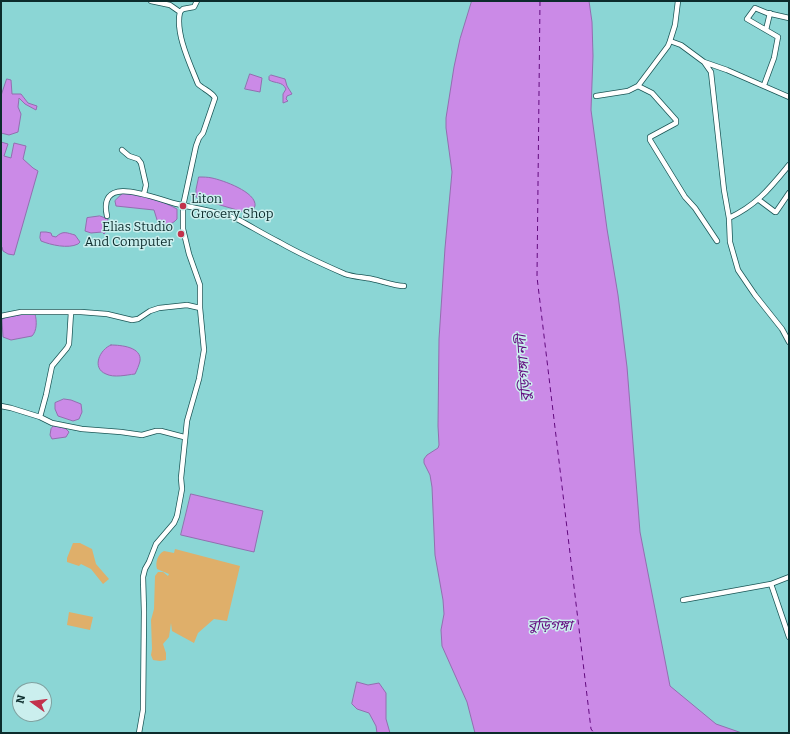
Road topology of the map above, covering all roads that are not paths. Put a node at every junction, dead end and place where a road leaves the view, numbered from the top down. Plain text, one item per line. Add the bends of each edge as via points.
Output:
1 (151, 1) edge
2 (197, 1) edge
3 (678, 1) edge
4 (180, 12) junction
5 (770, 13) junction
6 (789, 18) edge
7 (766, 30) junction
8 (670, 41) junction
9 (704, 62) junction
10 (764, 85) junction
11 (638, 86) junction
12 (596, 96) dead end
13 (789, 97) edge
14 (122, 150) dead end
15 (789, 165) edge
16 (789, 193) edge
17 (144, 194) junction
18 (759, 200) junction
19 (183, 206) junction
20 (107, 216) dead end
21 (729, 218) junction
22 (717, 241) dead end
23 (404, 286) dead end
24 (200, 308) junction
25 (71, 312) junction
26 (1, 316) edge
27 (789, 342) edge
28 (1, 406) edge
29 (40, 416) junction
30 (184, 437) junction
31 (789, 578) edge
32 (771, 584) junction
33 (683, 600) dead end
34 (789, 637) edge
35 (139, 733) edge

1 - 4 street via 170,5
2 - 4 street via 194,7
3 - 8 street
4 - 19 street via 180,34 198,84 215,98 206,128 196,146
5 - 6 street
5 - 7 street
5 - 7 street via 755,8 747,19
7 - 10 street via 778,37 774,58
8 - 9 street via 681,45
8 - 11 street
9 - 10 street
9 - 21 street via 711,72 713,81
10 - 13 street
11 - 12 street via 628,91
11 - 22 street via 652,93 676,120 676,124 650,137 650,140 685,197
14 - 17 street via 141,162 146,185
15 - 18 street
16 - 18 street via 776,212
17 - 19 street
17 - 20 street via 126,191 110,196
18 - 21 street
19 - 23 street via 200,208 239,220 346,274
19 - 24 street via 184,235 200,285
21 - 27 street via 730,242 738,270
24 - 25 street via 187,305 159,308 132,320 107,314
24 - 30 street via 204,350
25 - 26 street via 22,312
25 - 29 street via 69,344 52,366
28 - 29 street
29 - 30 street via 52,423 82,429 142,435 156,431
30 - 35 street via 182,489 177,516 156,544 143,577 143,704
31 - 32 street
32 - 33 street
32 - 34 street

